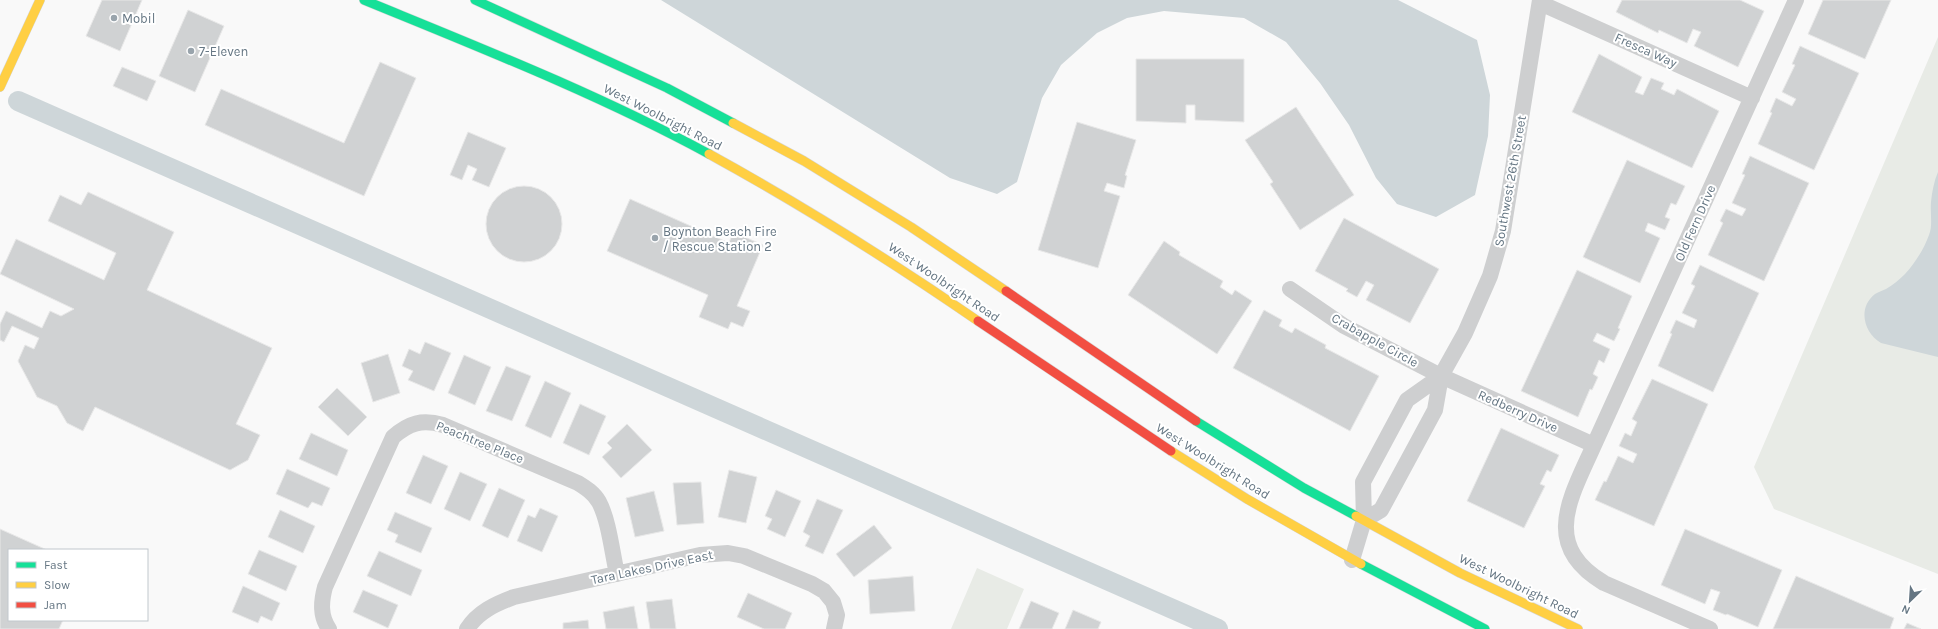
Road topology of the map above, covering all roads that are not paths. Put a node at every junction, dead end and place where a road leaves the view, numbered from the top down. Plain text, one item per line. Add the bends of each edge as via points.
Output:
1 (40, 0) edge
2 (364, 0) edge
3 (475, 0) edge
4 (1796, 0) edge
5 (1540, 1) edge
6 (0, 87) edge
7 (1752, 98) junction
8 (1290, 289) dead end
9 (1441, 376) junction
10 (1594, 445) junction
11 (1364, 520) junction
12 (1352, 560) junction
13 (617, 574) junction
14 (329, 629) edge
15 (466, 629) edge
16 (834, 629) edge
17 (1485, 629) edge
18 (1578, 629) edge
19 (1710, 629) edge

1 - 6 main road
2 - 12 main road, West Woolbright Road via 591,96 643,120 754,179 887,259 1171,451
3 - 11 main road, West Woolbright Road via 667,88 804,161 916,231 1196,421 1304,488
4 - 7 street, Old Fern Drive
5 - 7 street, Fresca Way
5 - 9 street, Southwest 26th Street via 1503,231 1479,305
7 - 10 street, Old Fern Drive
8 - 9 street, Crabapple Circle via 1344,326
9 - 10 street, Redberry Drive
9 - 11 street, Southwest 26th Street via 1435,410 1381,510
9 - 11 street, Southwest 26th Street via 1407,400 1403,407 1363,482
10 - 19 street, Old Fern Drive via 1567,511 1566,525 1572,553 1580,565 1604,583
11 - 12 street, Southwest 26th Street
11 - 18 main road, West Woolbright Road via 1460,573
12 - 17 main road, West Woolbright Road
13 - 14 street, Peachtree Place via 603,514 598,501 589,490 443,425 430,421 416,422 392,437 325,587 322,614
13 - 15 street, Tara Lakes Drive East via 514,597 488,608
13 - 16 street, Tara Lakes Drive East via 713,553 744,556 824,591 837,615

